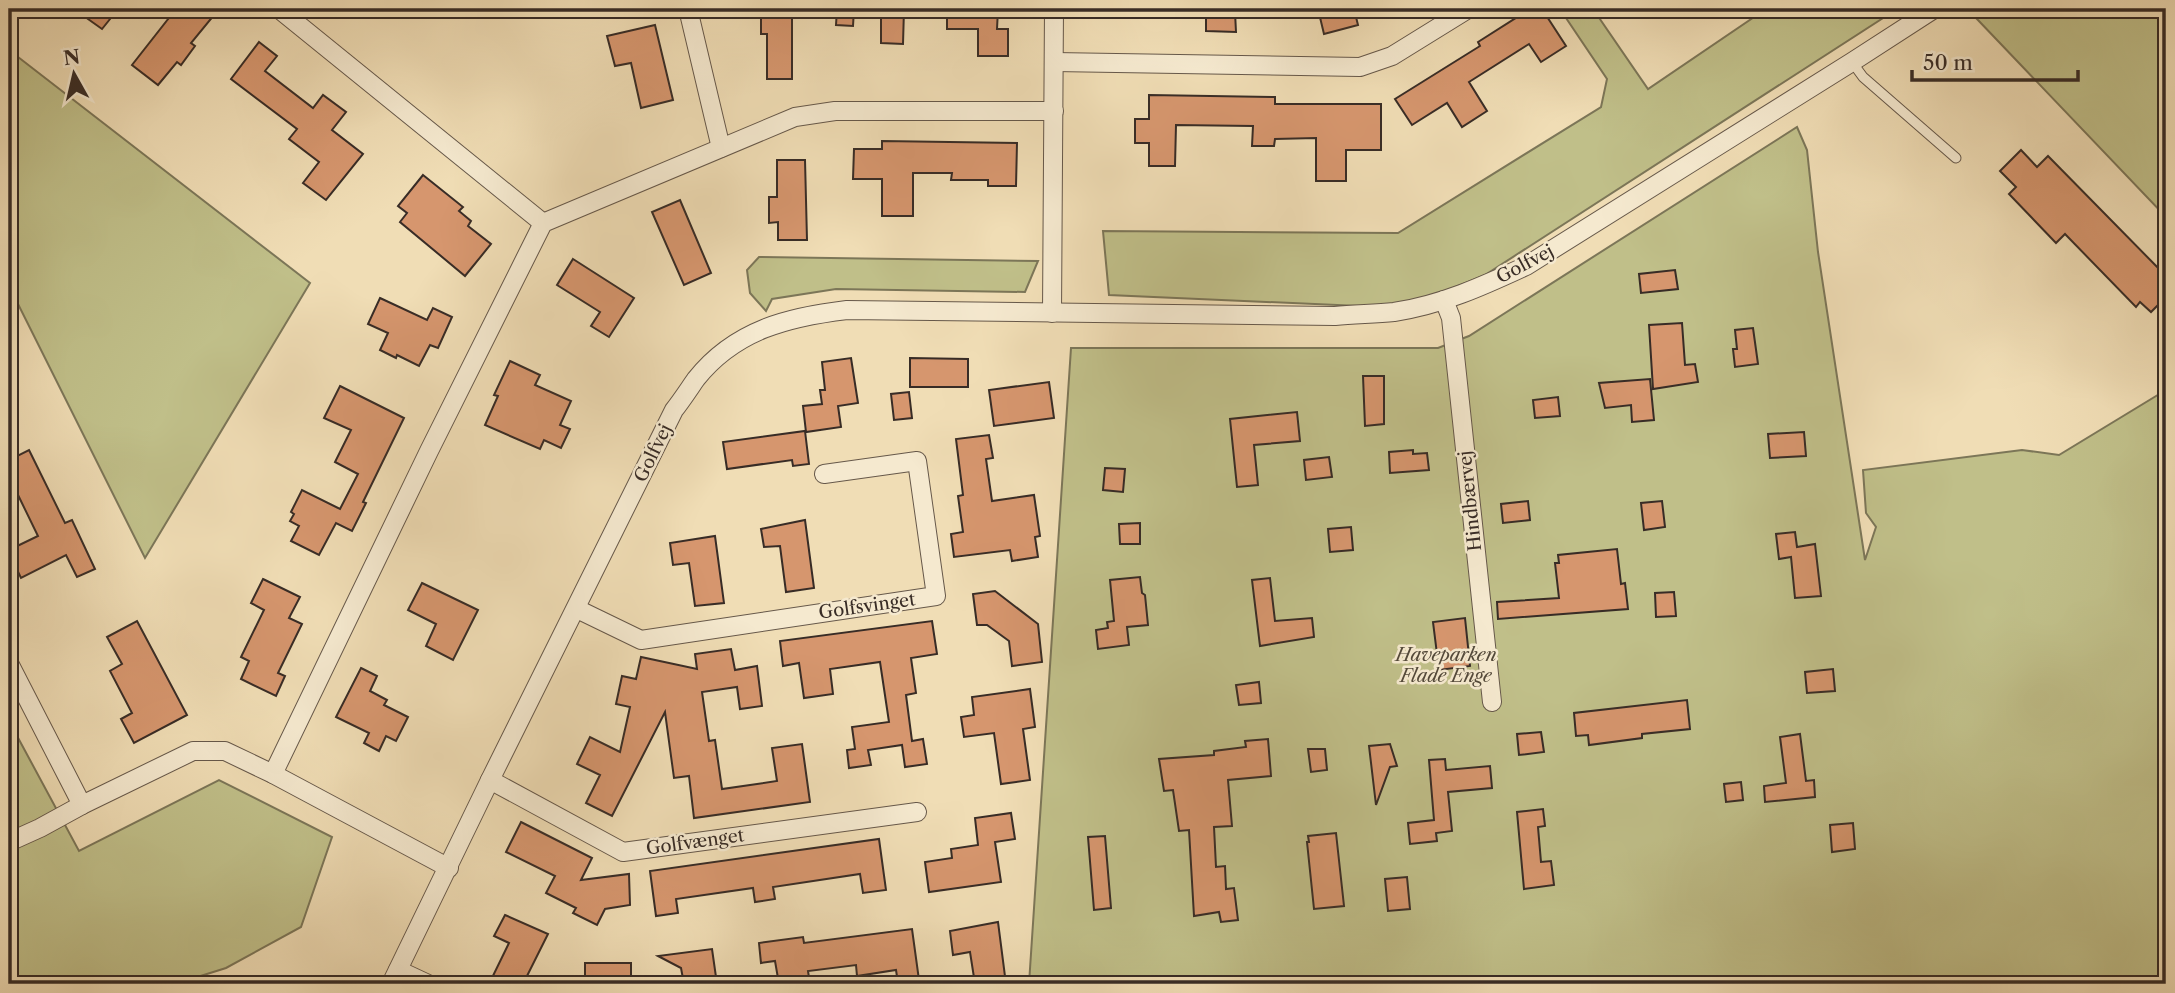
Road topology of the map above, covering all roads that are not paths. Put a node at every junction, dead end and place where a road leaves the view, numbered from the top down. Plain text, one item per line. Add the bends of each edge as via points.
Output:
1 (279, 9) edge
2 (688, 9) edge
3 (1054, 9) edge
4 (1468, 9) edge
5 (1934, 9) edge
6 (1054, 62) junction
7 (1852, 62) junction
8 (1054, 111) junction
9 (721, 148) junction
10 (1956, 158) dead end
11 (543, 223) junction
12 (1444, 300) junction
13 (1052, 313) junction
14 (824, 474) dead end
15 (577, 609) junction
16 (9, 663) edge
17 (1492, 702) dead end
18 (273, 774) junction
19 (490, 780) junction
20 (82, 805) junction
21 (917, 812) dead end
22 (9, 842) edge
23 (449, 868) junction
24 (394, 977) edge
25 (428, 984) edge

1 - 11 street
2 - 9 street
3 - 6 street
4 - 6 street via 1392,56 1360,67
5 - 7 street, Golfvej
6 - 8 street
7 - 10 lane via 1863,77
7 - 12 street, Golfvej via 1526,266
8 - 9 street via 835,111 795,117
8 - 13 street
9 - 11 street
11 - 18 street
12 - 13 street, Golfvej via 1394,312 1335,316
12 - 17 street, Hindbærvej via 1451,318
13 - 15 street, Golfvej via 846,310 796,317 745,337 698,377 674,410
14 - 15 street, Golfsvinget via 917,461 936,596 641,639
15 - 19 street, Golfvej
16 - 20 street
18 - 20 street via 225,751 193,751
18 - 23 street
19 - 21 street, Golfvænget via 623,852
19 - 23 street, Golfvej
20 - 22 street
23 - 24 street, Golfvej
24 - 25 street

